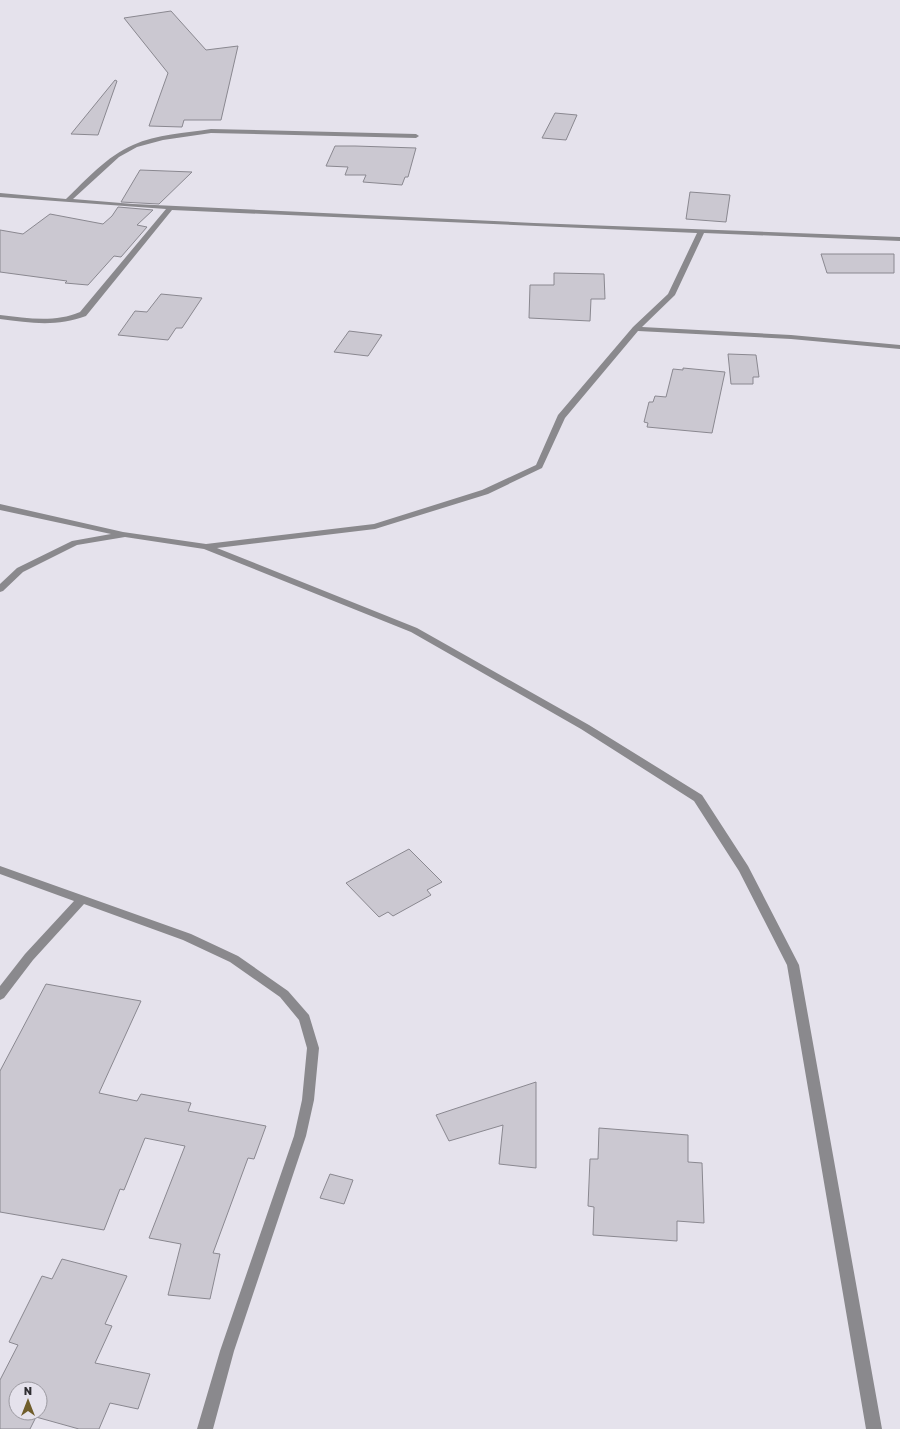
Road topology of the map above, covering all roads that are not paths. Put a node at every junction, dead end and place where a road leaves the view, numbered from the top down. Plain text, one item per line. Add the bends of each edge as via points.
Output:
1 (416, 136) dead end
2 (0, 195) edge
3 (68, 200) junction
4 (171, 208) junction
5 (701, 232) junction
6 (900, 239) edge
7 (0, 317) edge
8 (636, 329) junction
9 (900, 347) edge
10 (0, 507) edge
11 (125, 534) junction
12 (206, 547) junction
13 (0, 589) edge
14 (0, 870) edge
15 (82, 899) junction
16 (0, 996) edge
17 (205, 1429) edge
18 (874, 1429) edge

1 - 3 street via 211,131 162,138 134,146 117,156
2 - 3 street
3 - 4 street
4 - 5 street
4 - 7 street via 83,314 61,322
5 - 6 street
5 - 8 street via 671,295
8 - 9 street via 791,337
8 - 12 street via 560,417 539,466 486,492 375,526
10 - 11 street
11 - 12 street
11 - 13 street via 75,543 20,570
12 - 18 street via 414,630 585,727 698,798 744,869 793,965
14 - 15 street
15 - 16 street via 29,957
15 - 17 street via 187,937 234,959 284,994 305,1018 313,1048 308,1100 300,1136 227,1352

